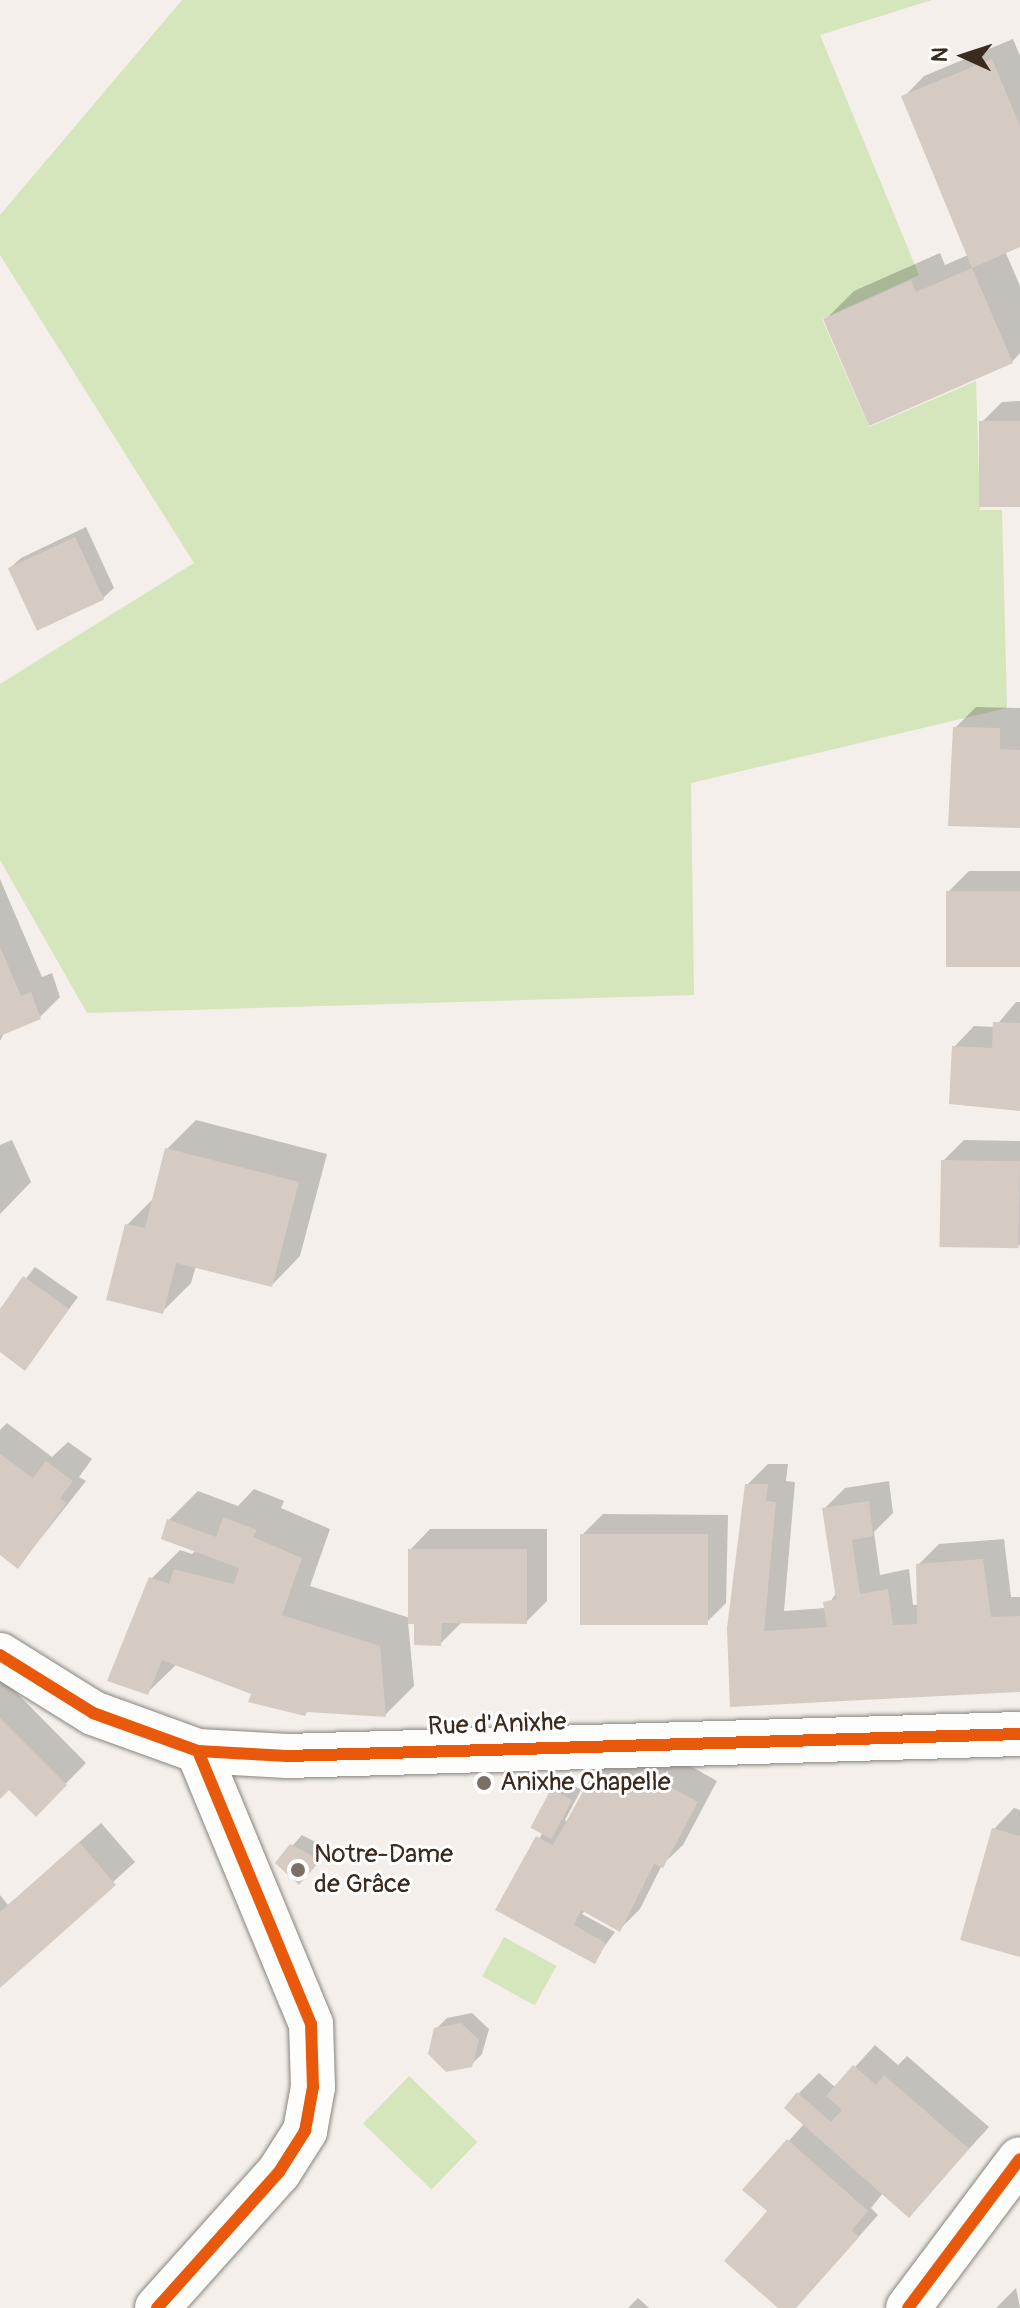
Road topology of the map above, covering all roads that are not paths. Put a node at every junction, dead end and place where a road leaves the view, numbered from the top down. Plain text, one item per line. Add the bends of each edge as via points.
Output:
1 (0, 1655) edge
2 (1020, 1734) edge
3 (198, 1751) junction
4 (1020, 2159) edge
5 (157, 2308) edge
6 (908, 2308) edge

1 - 3 street, Rue d'Anixhe via 93,1713
2 - 3 street, Rue d'Anixhe via 287,1756
3 - 5 street via 311,2024 313,2087 305,2131 279,2172
4 - 6 street

